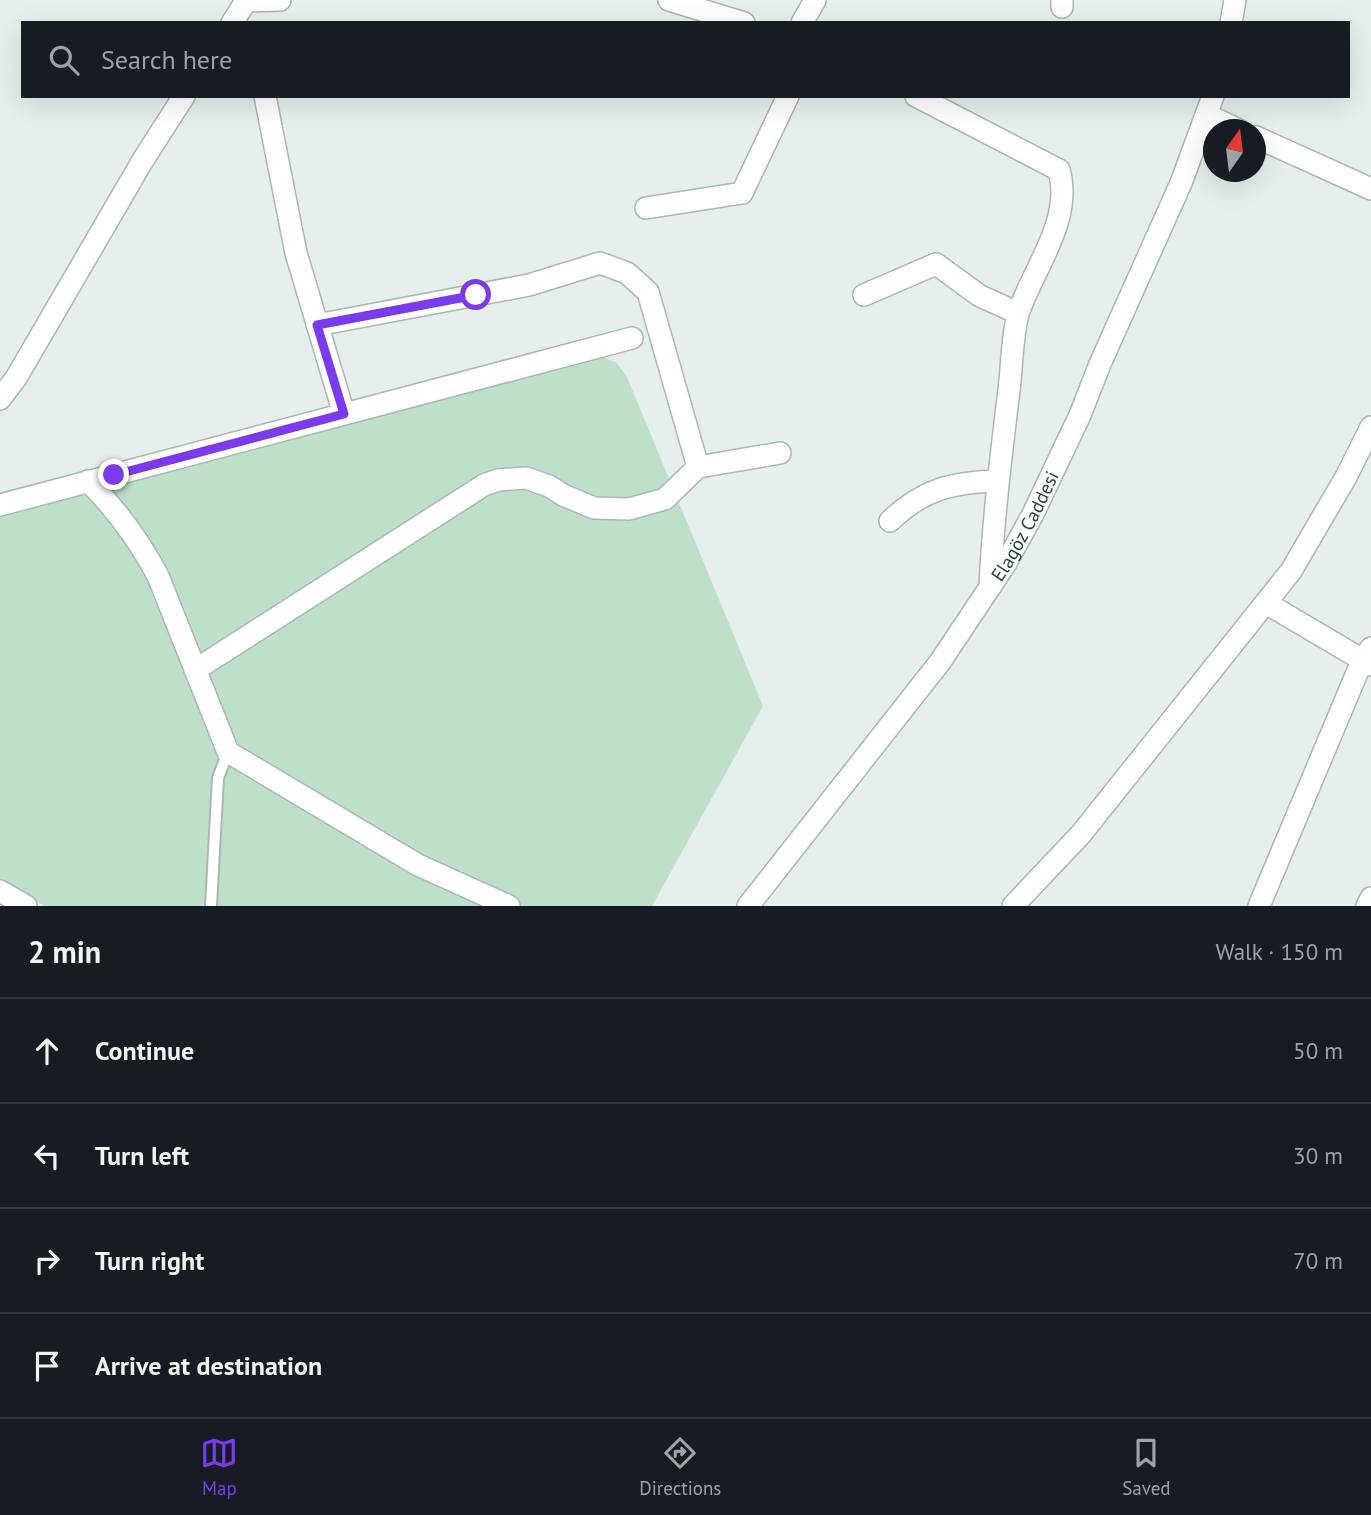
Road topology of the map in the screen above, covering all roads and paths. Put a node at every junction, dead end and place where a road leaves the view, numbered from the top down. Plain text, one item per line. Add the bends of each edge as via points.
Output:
1 (280, 0) edge
2 (669, 0) edge
3 (815, 0) edge
4 (1235, 0) edge
5 (246, 1) edge
6 (233, 21) edge
7 (250, 21) edge
8 (737, 21) edge
9 (803, 21) edge
10 (1231, 21) edge
11 (183, 98) edge
12 (265, 98) edge
13 (787, 98) edge
14 (920, 98) edge
15 (1210, 106) edge
16 (1226, 119) edge
17 (1266, 142) edge
18 (1371, 189) edge
19 (646, 208) dead end
20 (864, 295) dead end
21 (1018, 313) junction
22 (317, 325) junction
23 (632, 338) dead end
24 (0, 399) edge
25 (344, 414) junction
26 (1371, 427) edge
27 (780, 453) dead end
28 (698, 467) junction
29 (88, 481) junction
30 (998, 481) junction
31 (0, 505) edge
32 (890, 521) dead end
33 (990, 587) junction
34 (1266, 603) junction
35 (1368, 658) edge
36 (195, 670) junction
37 (228, 752) junction
38 (0, 891) edge
39 (1371, 898) edge
40 (26, 906) edge
41 (211, 906) edge
42 (509, 906) edge
43 (748, 906) edge
44 (1013, 906) edge
45 (1259, 906) edge
46 (1367, 906) edge

1 - 5 street
2 - 8 street
3 - 9 street
4 - 10 street
5 - 6 street
5 - 7 street
11 - 24 street
12 - 22 street via 296,253
13 - 19 street via 742,193
14 - 21 street via 1059,170 1063,192 1059,218
15 - 16 street
15 - 33 street, Elagöz Caddesi via 1057,466
17 - 18 street
20 - 21 street via 936,264 980,296
21 - 30 street
22 - 25 street
22 - 28 street via 529,285 600,263 614,267 648,292
23 - 25 street
25 - 29 street
26 - 34 street via 1316,531
27 - 28 street
28 - 36 street via 665,499 629,509 594,508 526,478 484,485
29 - 31 street
29 - 36 street via 119,514 146,554
30 - 32 street via 940,488 912,502
30 - 33 street
33 - 43 street, Elagöz Caddesi via 940,662
34 - 35 street
34 - 44 street via 1081,834
35 - 45 street
36 - 37 street
37 - 41 lane via 218,778
37 - 42 street via 418,865
38 - 40 street
39 - 46 street

